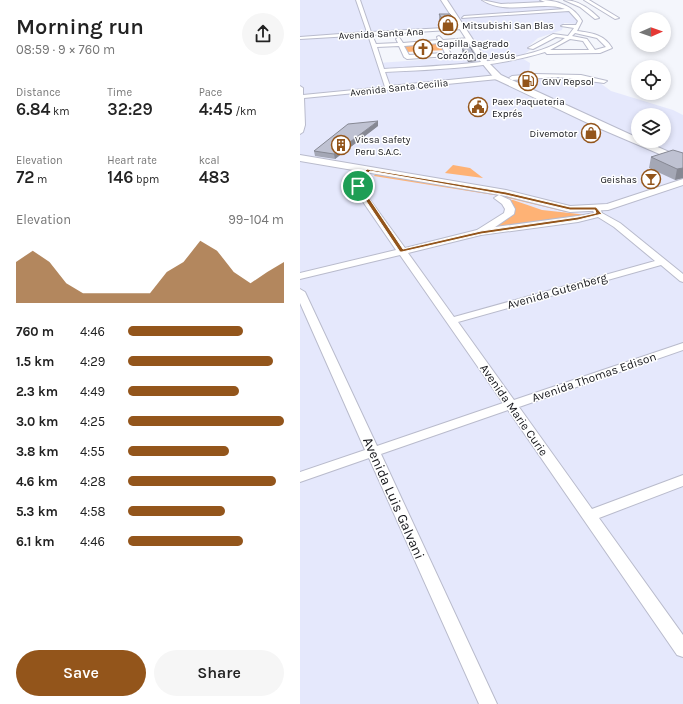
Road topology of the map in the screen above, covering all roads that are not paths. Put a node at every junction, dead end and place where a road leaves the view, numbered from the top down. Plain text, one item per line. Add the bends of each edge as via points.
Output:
1 (358, 0) edge
2 (444, 0) edge
3 (484, 0) edge
4 (542, 0) edge
5 (567, 0) edge
6 (586, 0) edge
7 (554, 2) junction
8 (569, 10) junction
9 (464, 17) dead end
10 (596, 18) dead end
11 (617, 18) dead end
12 (463, 28) junction
13 (562, 28) dead end
14 (435, 29) junction
15 (419, 30) junction
16 (576, 30) junction
17 (396, 32) junction
18 (369, 34) junction
19 (570, 37) junction
20 (300, 38) edge
21 (470, 40) junction
22 (563, 41) junction
23 (442, 42) junction
24 (426, 43) junction
25 (401, 44) junction
26 (373, 46) junction
27 (579, 50) junction
28 (543, 51) junction
29 (593, 51) junction
30 (493, 59) junction
31 (484, 62) junction
32 (381, 70) junction
33 (498, 77) junction
34 (512, 78) junction
35 (604, 81) dead end
36 (300, 88) edge
37 (388, 88) junction
38 (300, 97) edge
39 (631, 131) edge
40 (300, 132) edge
41 (671, 148) edge
42 (683, 153) edge
43 (300, 158) edge
44 (683, 161) edge
45 (300, 164) edge
46 (366, 173) junction
47 (683, 182) edge
48 (683, 189) edge
49 (499, 198) junction
50 (598, 211) junction
51 (481, 232) junction
52 (402, 251) junction
53 (662, 262) junction
54 (300, 276) edge
55 (683, 279) edge
56 (300, 292) edge
57 (451, 322) junction
58 (683, 346) edge
59 (510, 405) junction
60 (373, 452) junction
61 (300, 477) edge
62 (683, 480) edge
63 (589, 516) junction
64 (683, 649) edge
65 (488, 704) edge

1 - 18 street
2 - 12 main road
3 - 7 street via 501,5
4 - 7 street
5 - 7 street
5 - 10 street via 582,6
6 - 11 street
7 - 8 street
8 - 9 street
8 - 16 street via 579,18
12 - 14 street, Avenida Santa Ana
12 - 21 main road
13 - 16 street
14 - 15 street, Avenida Santa Ana
14 - 23 street
15 - 17 street, Avenida Santa Ana
15 - 24 street
16 - 19 street
16 - 29 street via 602,38 609,48
17 - 18 street, Avenida Santa Ana
17 - 25 street
18 - 20 street, Avenida Santa Ana
18 - 26 street
19 - 22 street
19 - 28 street via 555,35 531,47
19 - 29 street via 586,40
21 - 23 street
21 - 31 main road
22 - 27 street via 574,44
22 - 28 street
23 - 24 street
23 - 25 street via 449,53 406,56
24 - 25 street
25 - 26 street
26 - 32 street
27 - 28 street
27 - 29 street
28 - 30 street
30 - 31 street
30 - 34 main road via 501,70
31 - 32 street
31 - 33 main road
32 - 37 street
33 - 37 street, Avenida Santa Cecilia
33 - 44 main road
34 - 35 street via 560,75
34 - 39 main road
36 - 38 street
37 - 38 street, Avenida Santa Cecilia
38 - 40 street
41 - 42 main road
43 - 46 main road
45 - 46 main road
46 - 49 main road
46 - 50 main road via 506,193 570,209
46 - 52 street, Avenida Marie Curie via 358,186
47 - 50 main road
48 - 50 main road via 614,211
49 - 50 main road via 563,213
49 - 51 main road via 506,202 510,209 509,214
50 - 51 street via 578,219
50 - 53 street
51 - 52 street
52 - 54 street
52 - 57 street, Avenida Marie Curie
53 - 55 street
53 - 57 street, Avenida Gutenberg
56 - 60 street, Avenida Luis Galvani
57 - 59 street, Avenida Marie Curie
58 - 59 street, Avenida Thomas Edison
59 - 60 street, Avenida Thomas Edison
59 - 63 street, Avenida Marie Curie
60 - 61 street, Avenida Thomas Edison
60 - 65 street, Avenida Luis Galvani
62 - 63 street
63 - 64 street, Avenida Marie Curie

